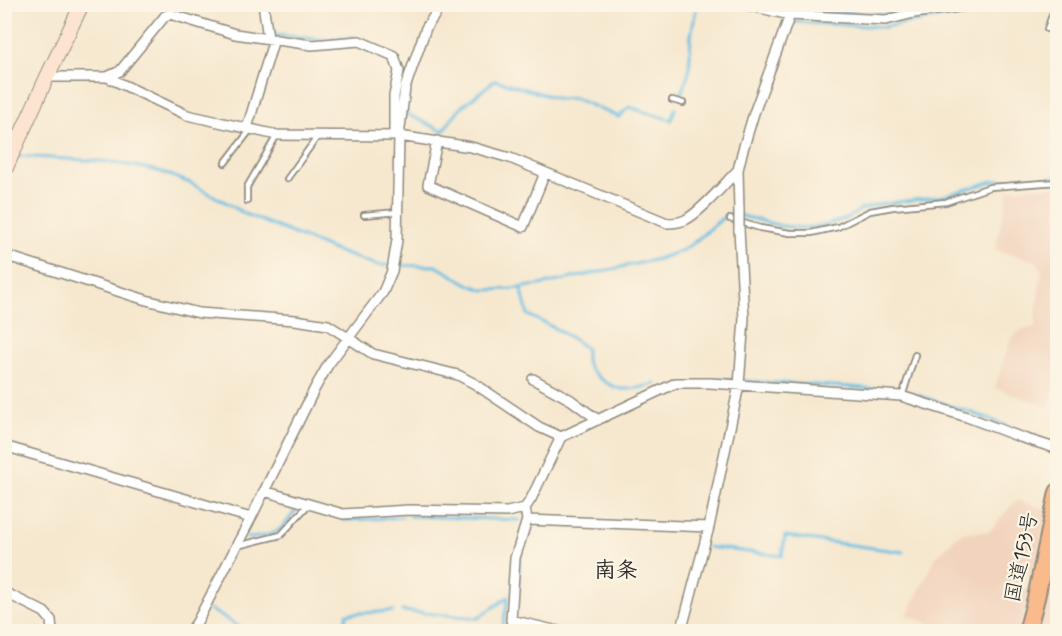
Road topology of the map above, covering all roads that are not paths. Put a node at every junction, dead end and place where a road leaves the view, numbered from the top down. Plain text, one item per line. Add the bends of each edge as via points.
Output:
1 (82, 4) edge
2 (266, 4) edge
3 (442, 4) edge
4 (742, 4) edge
5 (980, 4) edge
6 (1056, 4) edge
7 (790, 15) junction
8 (1047, 29) dead end
9 (271, 39) junction
10 (46, 77) junction
11 (107, 77) junction
12 (672, 100) dead end
13 (683, 103) dead end
14 (249, 128) junction
15 (276, 135) junction
16 (318, 136) junction
17 (397, 136) junction
18 (437, 141) junction
19 (11, 152) edge
20 (225, 163) dead end
21 (738, 170) junction
22 (4, 172) edge
23 (545, 173) junction
24 (287, 179) dead end
25 (1058, 182) edge
26 (247, 201) dead end
27 (398, 212) junction
28 (364, 215) dead end
29 (730, 219) dead end
30 (4, 255) edge
31 (349, 338) junction
32 (915, 355) dead end
33 (534, 379) dead end
34 (739, 385) junction
35 (902, 397) junction
36 (598, 420) junction
37 (561, 436) junction
38 (4, 446) edge
39 (1058, 449) edge
40 (264, 491) junction
41 (1058, 492) edge
42 (309, 504) junction
43 (525, 508) junction
44 (250, 518) junction
45 (527, 520) junction
46 (709, 526) junction
47 (236, 546) junction
48 (4, 592) edge
49 (511, 620) junction
50 (52, 632) edge
51 (190, 632) edge
52 (506, 632) edge
53 (562, 632) edge
54 (681, 632) edge
55 (1027, 632) edge

1 - 10 street
2 - 9 street
3 - 17 street via 426,28 405,88
4 - 7 street
5 - 7 street via 886,20
6 - 8 lane
7 - 21 street
9 - 11 street via 235,34 170,14 120,71
9 - 14 street
9 - 17 street via 312,45 359,41 394,56 399,71 394,96
10 - 11 street
10 - 19 street
11 - 14 street via 187,115
12 - 13 lane
14 - 15 street
14 - 20 lane
15 - 16 street
15 - 26 lane via 247,187
16 - 17 street
16 - 24 lane
17 - 18 street
17 - 27 street
18 - 23 street via 510,158
18 - 23 street via 428,185 523,227
19 - 22 street
21 - 23 street via 694,214 675,224
21 - 34 street, bridge via 744,319
25 - 29 lane via 990,187 946,202 870,211 838,227 811,233 760,228
27 - 28 lane
27 - 31 street via 392,271
30 - 31 street via 199,313 328,325
31 - 37 street via 373,354 458,375 539,427
31 - 40 street via 315,388
32 - 35 lane
33 - 36 street
34 - 35 street
34 - 36 street via 676,383
34 - 46 street
35 - 39 street
36 - 37 street
37 - 43 street
38 - 44 street
40 - 42 street
40 - 44 street
41 - 55 highway, 国道153号
42 - 43 street via 343,514 409,510 507,512
42 - 47 lane via 281,535
43 - 45 street
44 - 47 street
45 - 46 street
45 - 49 street via 515,558
46 - 54 street
47 - 51 street
48 - 50 street via 44,612 51,620
49 - 52 lane
49 - 53 street

